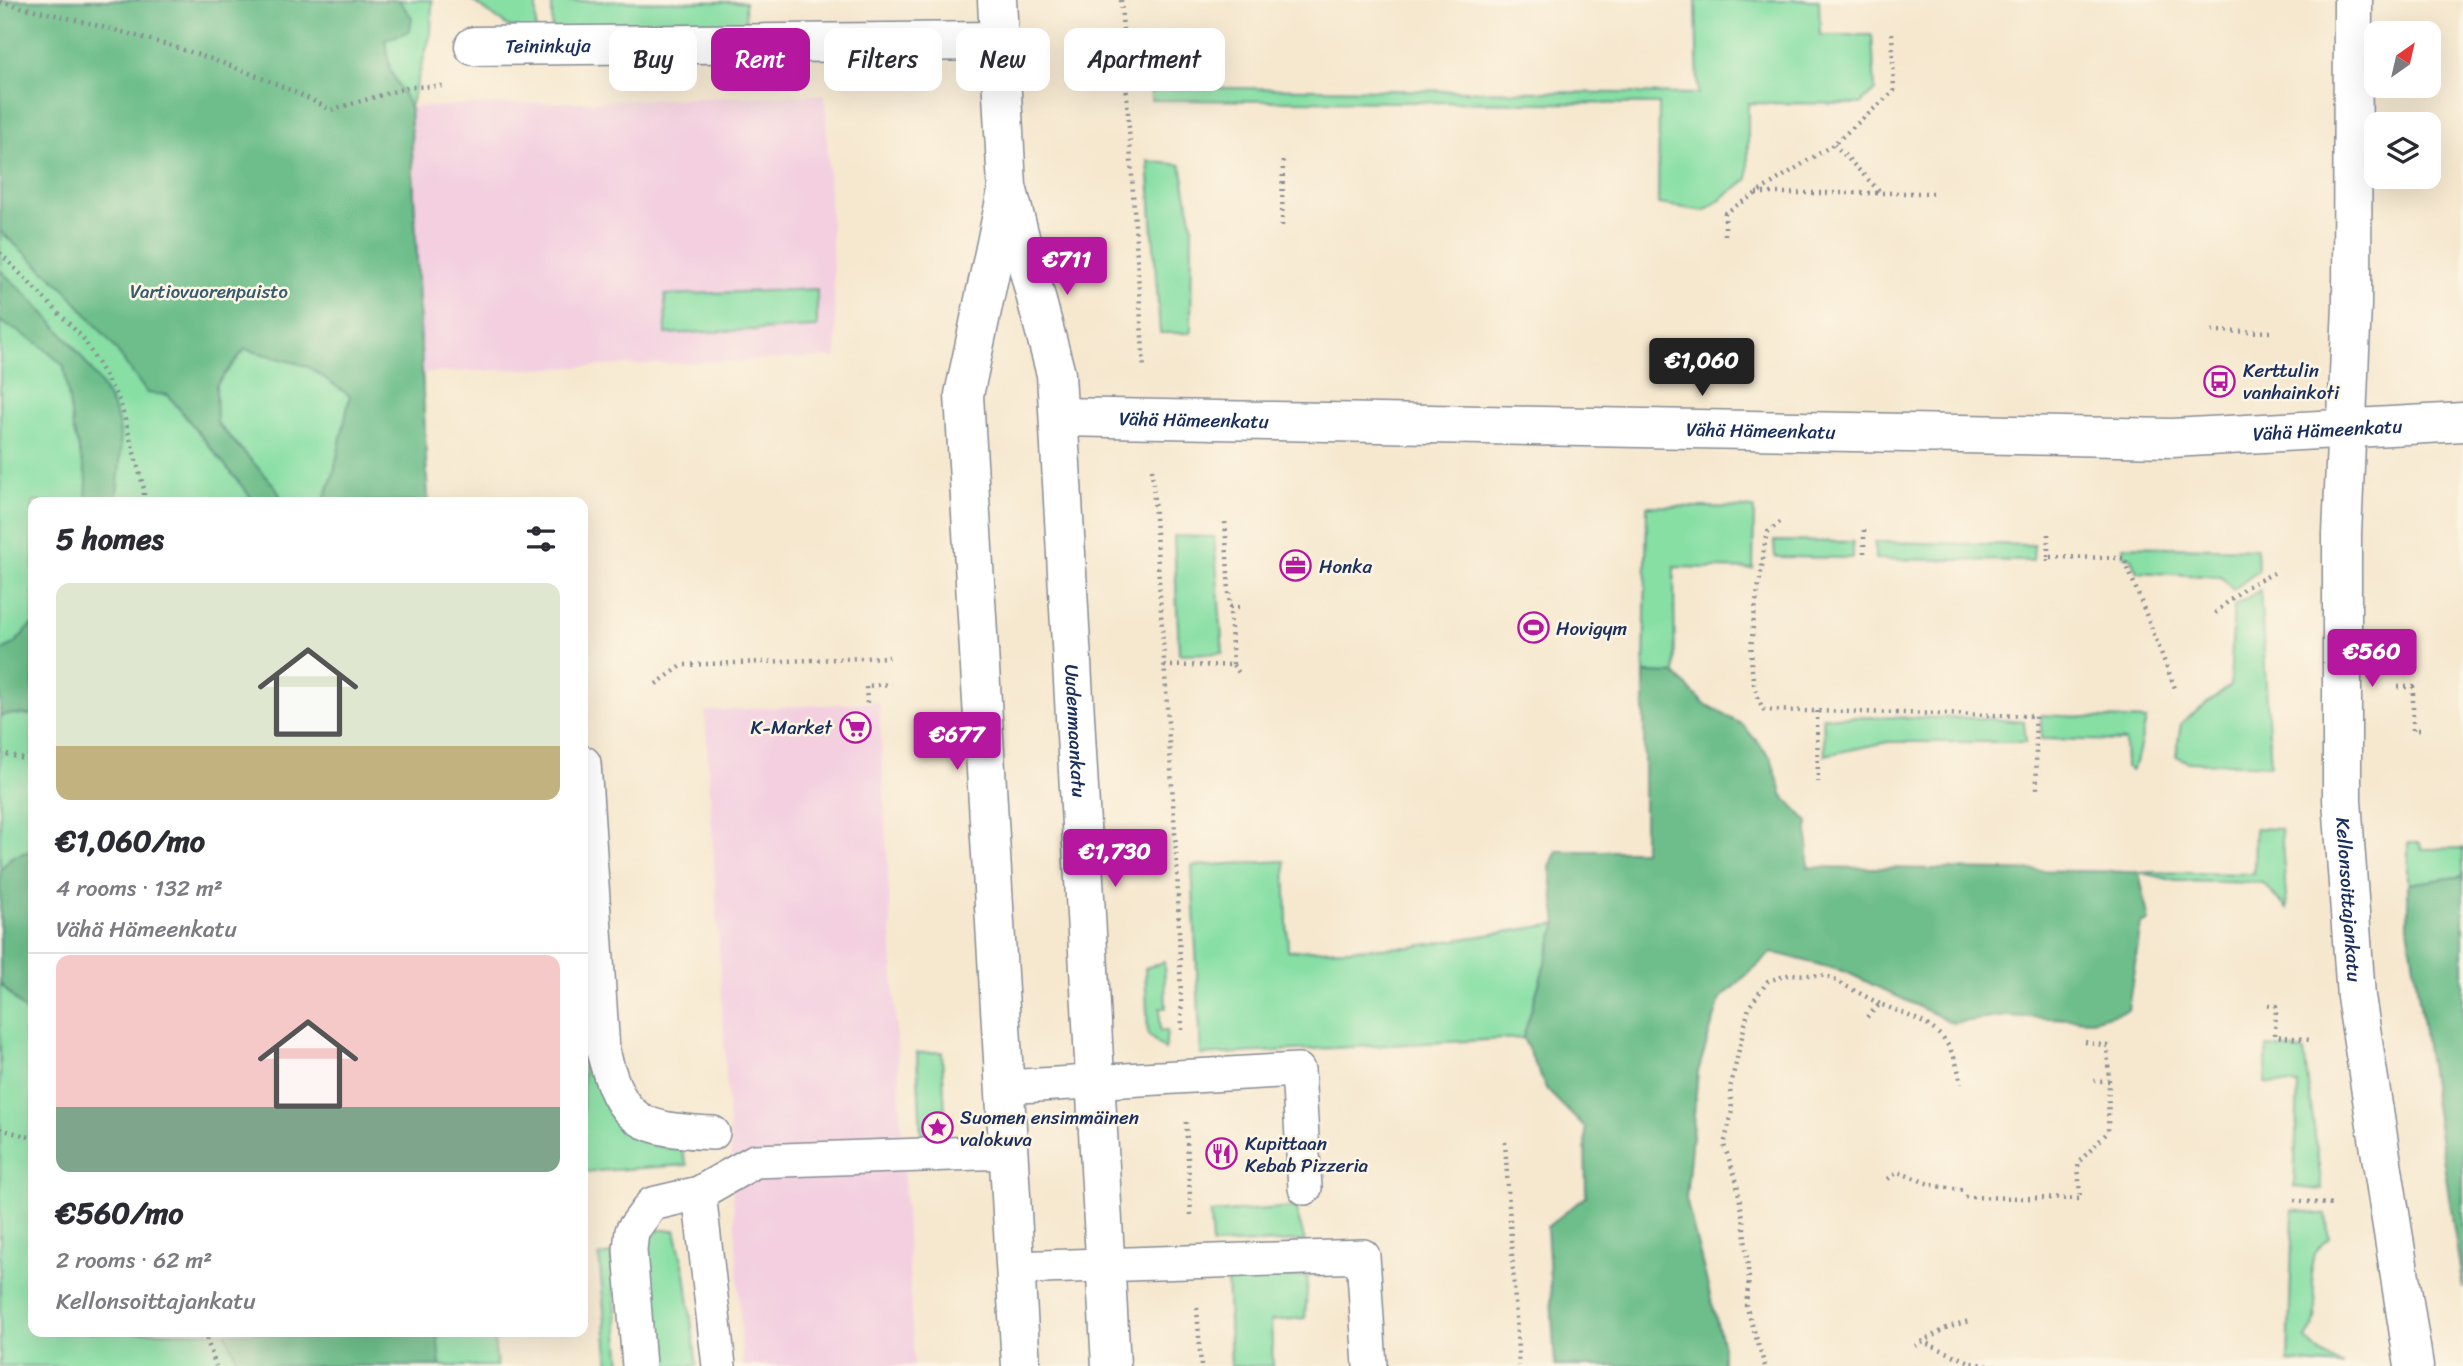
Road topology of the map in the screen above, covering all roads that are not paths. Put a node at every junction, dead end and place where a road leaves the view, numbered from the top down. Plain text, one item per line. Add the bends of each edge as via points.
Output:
1 (997, 0) edge
2 (2353, 0) edge
3 (998, 28) edge
4 (956, 41) edge
5 (474, 46) dead end
6 (1002, 91) edge
7 (1007, 187) junction
8 (1059, 416) junction
9 (2463, 422) edge
10 (2346, 429) junction
11 (588, 824) edge
12 (1096, 1081) junction
13 (1003, 1087) junction
14 (713, 1133) dead end
15 (1007, 1152) junction
16 (1305, 1188) dead end
17 (699, 1193) junction
18 (1105, 1265) junction
19 (1014, 1268) junction
20 (639, 1366) edge
21 (719, 1366) edge
22 (1021, 1366) edge
23 (1111, 1366) edge
24 (1370, 1366) edge
25 (2414, 1366) edge

1 - 3 street, Uudenmaankatu
2 - 10 street, Kellonsoittajankatu via 2352,305
4 - 5 street, Teininkuja
6 - 7 street, Uudenmaankatu
7 - 8 street, Uudenmaankatu via 1056,374
7 - 13 street, Uudenmaankatu via 964,395
8 - 10 street, Vähä Hämeenkatu via 2172,438
8 - 12 street, Uudenmaankatu
9 - 10 street, Vähä Hämeenkatu
10 - 25 street, Kellonsoittajankatu via 2342,800 2347,889 2356,997
11 - 14 lane via 603,1051 612,1088 632,1114 651,1127
12 - 13 lane
12 - 16 lane via 1298,1070
12 - 18 street, Uudenmaankatu
13 - 15 street, Uudenmaankatu
15 - 17 lane via 755,1161
15 - 19 street, Uudenmaankatu
17 - 20 lane via 652,1204 632,1231 629,1250
17 - 21 lane
18 - 19 lane
18 - 23 street, Uudenmaankatu
18 - 24 lane via 1363,1256
19 - 22 street, Uudenmaankatu

